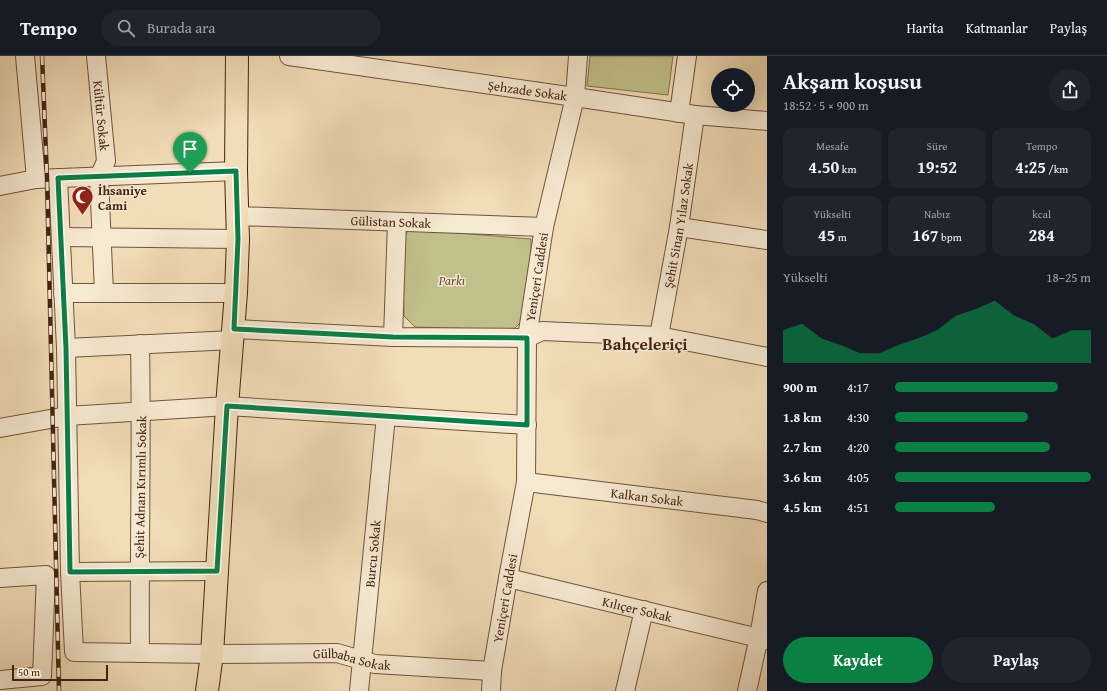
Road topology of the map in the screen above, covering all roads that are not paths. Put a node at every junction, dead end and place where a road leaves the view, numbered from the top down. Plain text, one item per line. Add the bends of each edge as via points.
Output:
1 (25, 56) edge
2 (96, 56) edge
3 (237, 56) edge
4 (289, 56) edge
5 (578, 56) edge
6 (688, 56) edge
7 (381, 63) edge
8 (575, 97) junction
9 (687, 114) junction
10 (767, 121) edge
11 (236, 171) junction
12 (99, 177) junction
13 (36, 178) junction
14 (58, 178) junction
15 (0, 186) edge
16 (238, 216) junction
17 (397, 222) junction
18 (544, 227) junction
19 (679, 227) junction
20 (61, 237) junction
21 (102, 237) junction
22 (238, 239) junction
23 (767, 240) edge
24 (63, 293) junction
25 (104, 293) junction
26 (236, 293) junction
27 (233, 335) junction
28 (659, 336) junction
29 (393, 337) junction
30 (527, 338) junction
31 (140, 344) junction
32 (66, 348) junction
33 (767, 357) edge
34 (227, 406) junction
35 (141, 411) junction
36 (67, 416) junction
37 (386, 416) junction
38 (527, 425) junction
39 (0, 428) edge
40 (526, 482) junction
41 (767, 512) edge
42 (139, 571) junction
43 (217, 571) junction
44 (70, 572) junction
45 (0, 578) edge
46 (508, 578) junction
47 (767, 591) edge
48 (644, 610) junction
49 (763, 639) edge
50 (140, 653) junction
51 (212, 654) junction
52 (362, 660) junction
53 (492, 671) junction
54 (0, 680) edge
55 (42, 684) edge
56 (207, 691) edge
57 (359, 691) edge
58 (491, 691) edge
59 (625, 691) edge
60 (747, 691) edge

1 - 13 street
2 - 12 street, Kültür Sokak via 106,161
3 - 11 main road
4 - 7 street, Şehzade Sokak
5 - 8 street, Yeniçeri Caddesi
6 - 9 street, Şehit Sinan Yılaz Sokak
7 - 8 street, Şehzade Sokak
8 - 9 street, Şehzade Sokak
8 - 18 street, Yeniçeri Caddesi
9 - 10 street, Şehzade Sokak
9 - 19 street, Şehit Sinan Yılaz Sokak
11 - 12 street
11 - 16 main road
12 - 14 street
12 - 21 street, Kültür Sokak
13 - 14 street
13 - 15 street
14 - 20 street
16 - 17 street, Gülistan Sokak
16 - 22 main road
17 - 18 street, Gülistan Sokak
17 - 29 street
18 - 30 street, Yeniçeri Caddesi
19 - 23 street
19 - 28 street, Şehit Sinan Yılaz Sokak
20 - 21 street
20 - 24 street
21 - 22 street
21 - 25 street, Kültür Sokak
22 - 26 main road
24 - 25 street
24 - 32 street
25 - 26 street
26 - 27 main road
27 - 29 street
27 - 31 street
27 - 34 main road
28 - 30 street via 542,331
28 - 33 street
29 - 30 street
30 - 38 street, Yeniçeri Caddesi
31 - 32 street
31 - 35 street, Şehit Adnan Kırımlı Sokak
32 - 36 street
34 - 35 street
34 - 37 street
34 - 43 main road
35 - 36 street
35 - 42 street, Şehit Adnan Kırımlı Sokak
36 - 39 street
36 - 44 street
37 - 38 street
37 - 52 street, Burcu Sokak
38 - 40 street, Yeniçeri Caddesi
40 - 41 street, Kalkan Sokak
40 - 46 street, Yeniçeri Caddesi
42 - 43 street
42 - 44 street
42 - 50 street, Şehit Adnan Kırımlı Sokak
43 - 51 main road
44 - 50 street, Gülbaba Sokak via 74,652
45 - 55 street via 46,576
46 - 48 street, Kılıçer Sokak
46 - 53 street, Yeniçeri Caddesi
47 - 49 street
48 - 49 street, Kılıçer Sokak
48 - 59 street
49 - 60 street
50 - 51 street, Gülbaba Sokak
51 - 52 street, Gülbaba Sokak via 338,653
51 - 56 main road
52 - 53 street, Gülbaba Sokak via 376,664
52 - 57 street, Burcu Sokak
53 - 58 street, Yeniçeri Caddesi
54 - 55 street

